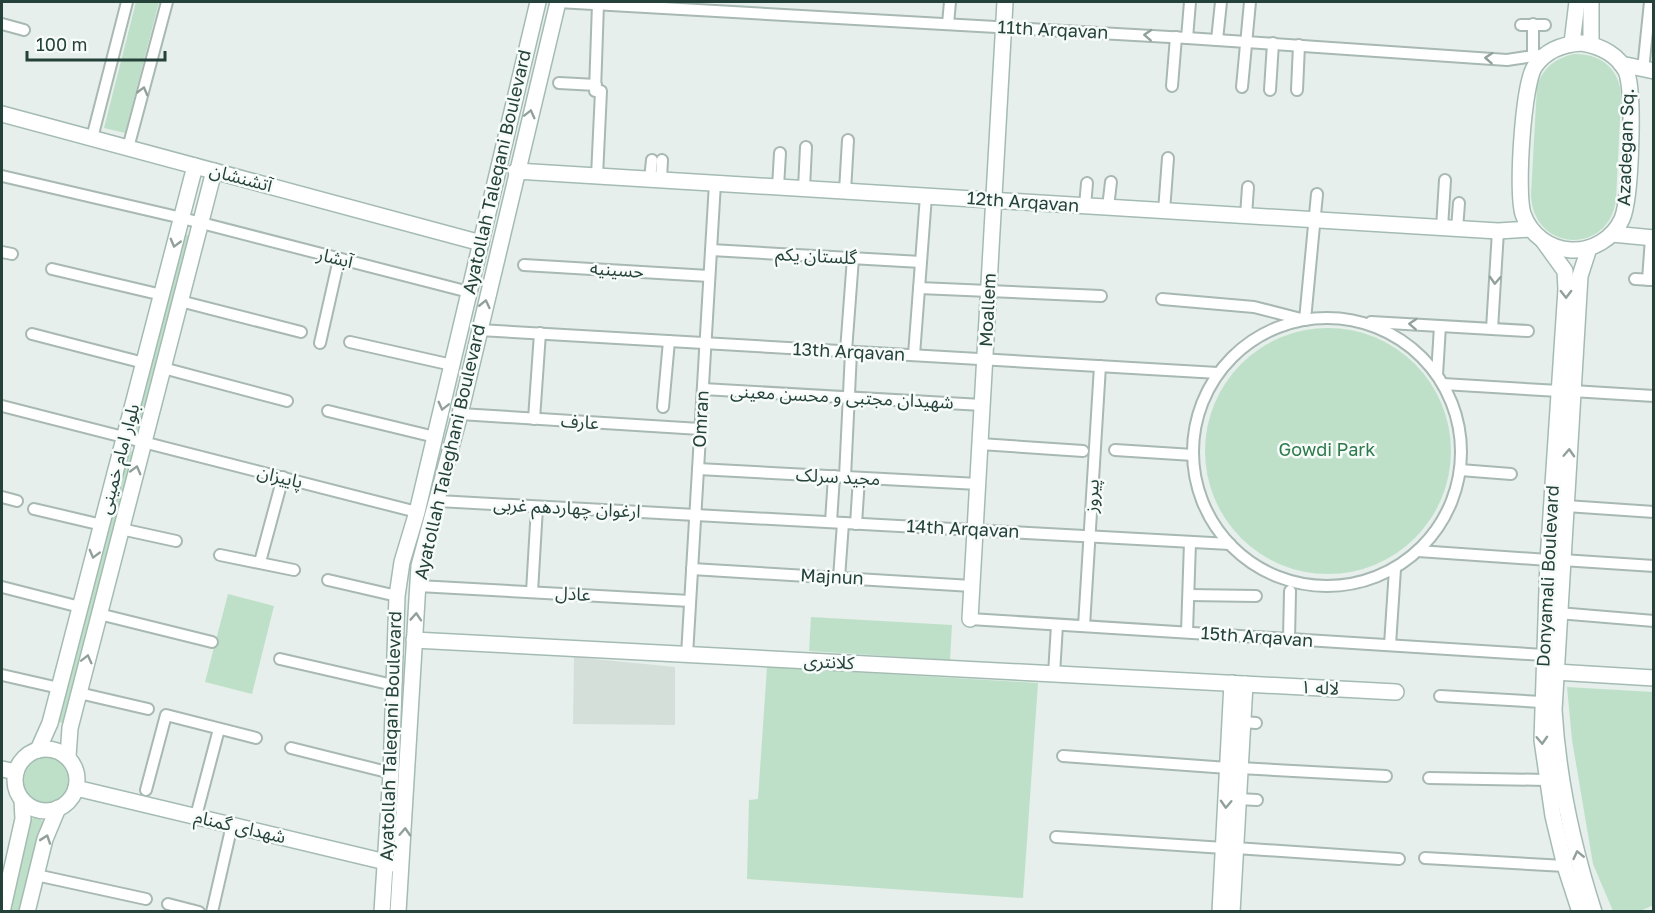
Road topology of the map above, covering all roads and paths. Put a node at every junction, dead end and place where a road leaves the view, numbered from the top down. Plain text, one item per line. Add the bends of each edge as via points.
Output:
1 (128, 2) edge
2 (167, 2) edge
3 (538, 2) edge
4 (558, 2) edge
5 (950, 2) edge
6 (1005, 2) edge
7 (1191, 2) edge
8 (1221, 2) edge
9 (1250, 2) edge
10 (1577, 2) edge
11 (1591, 2) edge
12 (1650, 2) edge
13 (598, 4) junction
14 (2, 24) edge
15 (948, 24) junction
16 (1533, 24) junction
17 (1521, 25) dead end
18 (1545, 25) dead end
19 (1003, 27) junction
20 (24, 30) dead end
21 (1181, 37) junction
22 (1217, 39) junction
23 (1246, 41) junction
24 (1273, 43) junction
25 (1572, 43) junction
26 (1591, 44) junction
27 (1299, 45) junction
28 (1540, 55) junction
29 (1621, 64) junction
30 (1648, 70) edge
31 (559, 83) dead end
32 (596, 86) junction
33 (1172, 86) dead end
34 (1242, 87) dead end
35 (1270, 90) dead end
36 (1297, 90) dead end
37 (2, 114) edge
38 (92, 138) junction
39 (848, 140) dead end
40 (806, 147) dead end
41 (128, 148) junction
42 (780, 153) dead end
43 (1168, 159) dead end
44 (657, 160) dead end
45 (195, 166) junction
46 (214, 171) junction
47 (516, 171) junction
48 (2, 176) edge
49 (597, 176) junction
50 (656, 179) junction
51 (1445, 180) dead end
52 (1111, 182) dead end
53 (715, 183) junction
54 (1087, 183) dead end
55 (778, 187) junction
56 (1248, 187) dead end
57 (804, 188) junction
58 (845, 191) junction
59 (1317, 194) dead end
60 (926, 196) junction
61 (994, 200) junction
62 (1458, 203) dead end
63 (1085, 206) junction
64 (1108, 207) junction
65 (1164, 211) junction
66 (1246, 216) junction
67 (182, 218) junction
68 (1315, 220) junction
69 (200, 223) junction
70 (1450, 228) junction
71 (1531, 229) junction
72 (1498, 231) junction
73 (1612, 234) junction
74 (1652, 238) edge
75 (1544, 242) junction
76 (481, 243) junction
77 (1589, 248) junction
78 (711, 250) junction
79 (853, 258) junction
80 (339, 259) junction
81 (921, 262) junction
82 (524, 265) dead end
83 (52, 269) dead end
84 (474, 273) junction
85 (709, 276) junction
86 (491, 277) junction
87 (1635, 279) dead end
88 (1651, 280) edge
89 (919, 288) junction
90 (989, 291) junction
91 (469, 292) junction
92 (162, 294) junction
93 (1101, 296) dead end
94 (1162, 299) dead end
95 (180, 301) junction
96 (1305, 320) junction
97 (1355, 321) junction
98 (1440, 326) junction
99 (1492, 329) junction
100 (479, 330) junction
101 (1528, 331) dead end
102 (301, 332) dead end
103 (540, 333) junction
104 (32, 334) dead end
105 (669, 341) junction
106 (350, 342) dead end
107 (320, 343) dead end
108 (705, 343) junction
109 (849, 352) junction
110 (914, 355) junction
111 (985, 360) junction
112 (144, 363) junction
113 (453, 364) junction
114 (1100, 366) junction
115 (163, 368) junction
116 (1218, 373) junction
117 (1440, 379) junction
118 (703, 389) junction
119 (1565, 391) junction
120 (1653, 396) edge
121 (848, 397) junction
122 (287, 401) dead end
123 (982, 405) junction
124 (2, 406) edge
125 (663, 407) dead end
126 (328, 411) dead end
127 (460, 414) junction
128 (534, 419) junction
129 (700, 429) junction
130 (435, 437) junction
131 (125, 438) junction
132 (143, 442) junction
133 (980, 444) junction
134 (1115, 450) dead end
135 (1083, 451) dead end
136 (1193, 455) junction
137 (698, 469) junction
138 (1460, 470) junction
139 (1511, 474) dead end
140 (283, 477) junction
141 (839, 477) junction
142 (860, 478) junction
143 (978, 484) junction
144 (2, 498) edge
145 (17, 501) dead end
146 (438, 501) junction
147 (1566, 506) junction
148 (537, 507) junction
149 (34, 509) dead end
150 (417, 512) junction
151 (1653, 512) edge
152 (695, 515) junction
153 (831, 522) junction
154 (843, 523) junction
155 (856, 524) junction
156 (102, 525) junction
157 (121, 529) junction
158 (975, 530) junction
159 (1090, 536) junction
160 (176, 541) dead end
161 (1190, 542) junction
162 (1230, 544) junction
163 (1418, 550) junction
164 (220, 555) dead end
165 (1555, 560) junction
166 (260, 562) junction
167 (1653, 566) edge
168 (692, 569) junction
169 (1395, 569) junction
170 (294, 570) dead end
171 (839, 578) junction
172 (328, 580) dead end
173 (972, 585) junction
174 (418, 586) junction
175 (2, 587) edge
176 (1290, 591) dead end
177 (532, 592) junction
178 (1189, 595) junction
179 (397, 596) junction
180 (1256, 596) dead end
181 (690, 601) junction
182 (80, 607) junction
183 (99, 614) junction
184 (1558, 614) junction
185 (970, 619) joint
186 (1653, 621) edge
187 (1057, 624) junction
188 (1084, 626) junction
189 (1187, 633) junction
190 (1289, 639) junction
191 (414, 640) junction
192 (212, 642) dead end
193 (1390, 645) junction
194 (687, 655) junction
195 (1544, 655) junction
196 (280, 659) dead end
197 (1555, 672) junction
198 (1054, 674) junction
199 (2, 675) edge
200 (1653, 678) edge
201 (1238, 683) junction
202 (393, 685) junction
203 (59, 688) junction
204 (1396, 692) dead end
205 (79, 693) junction
206 (1440, 696) dead end
207 (1541, 702) junction
208 (148, 709) dead end
209 (219, 729) junction
210 (256, 738) dead end
211 (291, 748) dead end
212 (38, 750) junction
213 (1063, 756) dead end
214 (68, 757) junction
215 (1234, 768) junction
216 (9, 770) edge
217 (391, 772) junction
218 (1386, 776) dead end
219 (1429, 778) dead end
220 (1546, 780) junction
221 (76, 788) junction
222 (146, 790) dead end
223 (1238, 799) junction
224 (22, 800) junction
225 (1257, 800) dead end
226 (58, 808) junction
227 (196, 816) junction
228 (232, 825) junction
229 (1056, 837) dead end
230 (1230, 848) junction
231 (1425, 858) dead end
232 (1400, 859) dead end
233 (385, 861) junction
234 (7, 865) edge
235 (403, 866) junction
236 (1565, 866) junction
237 (36, 874) junction
238 (146, 899) dead end
239 (168, 904) dead end
240 (2, 912) edge
241 (27, 912) edge
242 (198, 912) edge
243 (212, 912) edge
244 (382, 912) edge
245 (398, 912) edge
246 (1220, 912) edge
247 (1232, 912) edge
248 (1580, 912) edge
249 (1594, 912) edge

1 - 38 street
41 -> 2 street
3 - 76 street, Ayatollah Taleqani Boulevard
4 - 13 street, 11th Arqavan
47 -> 4 street, Ayatollah Taleghani Boulevard
5 - 15 street
6 - 19 street, Moallem
7 - 21 street
8 - 22 street
9 - 23 street
10 - 25 street
11 - 26 street
12 - 30 street
13 - 15 street, 11th Arqavan
13 - 32 street
14 - 20 street
15 - 19 street, 11th Arqavan
16 - 17 street
16 - 18 street
16 - 28 street
21 -> 19 street, 11th Arqavan
19 - 61 street, Moallem
21 - 22 street, 11th Arqavan
21 - 33 street
22 - 23 street, 11th Arqavan
23 - 24 street, 11th Arqavan
23 - 34 street
24 - 27 street, 11th Arqavan
24 - 35 street
25 - 26 street, Azadegan Sq.
25 - 28 street, Azadegan Sq.
26 - 29 street, Azadegan Sq. via 1608,51
28 -> 27 street, 11th Arqavan via 1507,60
27 - 36 street
28 - 71 street via 1526,92 1521,204
29 - 30 street
29 - 73 street, Azadegan Sq. via 1631,89 1626,201
31 - 32 street
32 - 49 street via 596,91 601,91
37 - 38 street, آتشنشان
38 - 41 street, آتشنشان
39 - 58 street
40 - 57 street
41 - 45 street, آتشنشان
42 - 55 street
43 - 65 street
44 - 50 street
45 - 46 street, آتشنشان
45 - 67 street, بلوار امام خمینی
46 - 69 street, بلوار امام خمینی
46 - 76 street, آتشنشان
47 - 49 street, 12th Arqavan
47 - 86 street, Ayatollah Taleghani Boulevard
48 - 67 street, آبشار
49 - 50 street, 12th Arqavan
50 - 53 street, 12th Arqavan
51 - 70 street
52 - 64 street
53 - 55 street, 12th Arqavan
53 - 78 street, Omran
54 - 63 street
55 - 57 street, 12th Arqavan
56 - 66 street
57 - 58 street, 12th Arqavan
58 - 60 street, 12th Arqavan
59 - 68 street
60 - 61 street, 12th Arqavan
60 - 81 street
61 - 63 street, 12th Arqavan
61 - 90 street, Moallem
62 - 70 street
63 - 64 street, 12th Arqavan
64 - 65 street, 12th Arqavan
65 - 66 street, 12th Arqavan
66 - 68 street, 12th Arqavan
67 - 69 street, آبشار
67 -> 92 street, بلوار امام خمینی
68 - 70 street, 12th Arqavan
68 - 96 street
69 - 80 street, آبشار
69 - 95 street, بلوار امام خمینی
70 - 72 street, 12th Arqavan
71 - 72 street, 12th Arqavan
71 - 75 street
72 -> 99 street
73 - 74 street
73 - 77 street
74 - 88 street
75 - 77 street via 1570,250
75 -> 119 street, Donyamali Boulevard via 1565,271
76 - 84 street, Ayatollah Taleqani Boulevard
77 - 119 street, Donyamali Boulevard via 1580,276
78 - 79 street, گلستان یکم
78 - 85 street, Omran
79 - 81 street, گلستان یکم
79 - 109 street
80 - 91 street, آبشار
80 - 107 street
81 - 89 street
82 - 85 street, حسینیه
83 - 92 street
84 - 86 street
84 - 91 street, Ayatollah Taleqani Boulevard
85 - 108 street, Omran
100 -> 86 street, Ayatollah Taleghani Boulevard
87 - 88 street
89 - 90 street
89 - 110 street
90 - 93 street
90 - 111 street, Moallem
91 - 113 street, Ayatollah Taleqani Boulevard
92 - 112 street, بلوار امام خمینی
94 - 96 street via 1254,307
95 - 102 street
95 - 115 street, بلوار امام خمینی
96 - 97 street
96 - 116 street via 1256,338
98 -> 97 street
97 - 117 street via 1401,340
98 - 99 street
98 - 117 street
99 - 101 street
100 - 103 street, 13th Arqavan
100 - 127 street, Ayatollah Taleghani Boulevard
103 - 105 street, 13th Arqavan
103 - 128 street
104 - 112 street
105 - 108 street, 13th Arqavan
105 - 125 street
106 - 113 street
108 - 109 street, 13th Arqavan
108 - 118 street, Omran
109 - 110 street, 13th Arqavan
109 - 121 street
110 - 111 street, 13th Arqavan
111 - 114 street, 13th Arqavan
111 - 123 street, Moallem
112 - 131 street, بلوار امام خمینی
113 -> 130 street, Ayatollah Taleqani Boulevard
114 - 116 street, 13th Arqavan
114 - 159 street, پیروز
115 - 122 street
115 - 132 street, بلوار امام خمینی
116 - 136 street via 1199,412
117 - 119 street
117 - 138 street via 1459,426
118 - 121 street, شهیدان مجتبی و محسن معینی
118 - 129 street, Omran
119 - 120 street
147 -> 119 street, Donyamali Boulevard
119 - 165 street, Donyamali Boulevard
121 - 123 street, شهیدان مجتبی و محسن معینی
121 - 141 street
123 - 133 street, Moallem
124 - 131 street, پاییزان
126 - 130 street
127 - 128 street, عارف
127 - 146 street, Ayatollah Taleghani Boulevard
128 - 129 street, عارف
129 - 137 street, Omran
130 - 150 street, Ayatollah Taleqani Boulevard
131 - 132 street, پاییزان
131 - 156 street, بلوار امام خمینی
132 - 140 street, پاییزان
157 -> 132 street, بلوار امام خمینی
133 - 135 street
133 - 143 street, Moallem
134 - 136 street
136 - 162 street via 1203,503
137 - 141 street, مجید سرلک
137 - 152 street, Omran
138 - 139 street
138 - 163 street via 1450,506
140 - 150 street, پاییزان
140 - 166 street
141 - 142 street, مجید سرلک
141 - 153 street
142 - 143 street, مجید سرلک
142 - 155 street
143 - 158 street, Moallem
144 - 145 street
146 - 148 street, ارغوان چهاردهم غربی
146 - 174 street, Ayatollah Taleghani Boulevard via 419,566
147 - 151 street
147 - 165 street, Donyamali Boulevard
148 - 152 street, ارغوان چهاردهم غربی
148 - 177 street
149 - 156 street
150 - 179 street, Ayatollah Taleqani Boulevard via 402,562
152 - 153 street, 14th Arqavan
152 - 168 street, Omran
153 - 154 street, 14th Arqavan
154 - 155 street, 14th Arqavan
154 - 171 street
155 - 158 street, 14th Arqavan
156 -> 182 street, بلوار امام خمینی
157 - 160 street
157 - 183 street, بلوار امام خمینی
158 - 159 street, 14th Arqavan
158 - 173 street, Moallem
159 - 161 street, 14th Arqavan
159 - 188 street, پیروز
161 - 162 street, 14th Arqavan
161 - 178 street
162 - 169 street via 1269,572 1313,584 1354,583
163 - 165 street
163 - 169 street
164 - 166 street
165 - 167 street
165 - 184 street, Donyamali Boulevard
165 - 195 street, Donyamali Boulevard
166 - 170 street
168 - 171 street, Majnun
168 - 181 street, Omran
169 - 193 street
171 - 173 street, Majnun
172 - 179 street
173 - 185 street, Moallem
174 - 177 street, عادل
191 -> 174 street, Ayatollah Taleghani Boulevard
175 - 182 street
176 - 190 street
177 - 181 street, عادل
178 - 180 street
178 - 189 street
179 - 202 street, Ayatollah Taleqani Boulevard
181 - 194 street, Omran
182 - 203 street, بلوار امام خمینی
183 - 192 street
205 -> 183 street, بلوار امام خمینی
184 - 186 street
184 - 197 street, Donyamali Boulevard
185 - 187 street, 15th Arqavan
187 - 188 street, 15th Arqavan
187 - 198 street
188 - 189 street, 15th Arqavan
189 - 190 street, 15th Arqavan
190 - 193 street, 15th Arqavan
191 - 194 street, کلانتری
235 -> 191 street, Ayatollah Taleghani Boulevard
193 - 195 street, 15th Arqavan
194 - 198 street, کلانتری
195 - 207 street, Donyamali Boulevard
196 - 202 street
197 - 200 street
249 -> 197 street, Donyamali Boulevard via 1556,747
198 - 201 street, کلانتری
199 - 203 street
201 - 204 street, لاله ۱
201 - 215 street
202 - 217 street, Ayatollah Taleqani Boulevard
203 - 212 street, بلوار امام خمینی
205 - 208 street
205 - 214 street, بلوار امام خمینی
206 - 207 street
207 -> 220 street, Donyamali Boulevard
209 - 210 street
209 - 222 street via 166,716
209 - 227 street
211 - 217 street
212 - 214 street via 48,749
212 - 216 street
213 - 215 street
214 - 221 street via 76,771
215 - 218 street
215 - 223 street
215 -> 230 street
216 - 224 street
217 - 233 street, Ayatollah Taleqani Boulevard
219 - 220 street
220 - 236 street, Donyamali Boulevard
221 - 226 street
221 - 227 street, شهدای گمنام
223 - 225 street
223 - 230 street
224 - 226 street via 39,810
224 - 234 street via 23,819
237 -> 226 street
227 - 228 street, شهدای گمنام
228 - 233 street, شهدای گمنام
228 - 243 street
229 - 230 street
230 - 232 street
230 - 246 street
230 - 247 street
231 - 236 street
233 - 235 street, شهدای گمنام
233 - 244 street, Ayatollah Taleqani Boulevard
234 - 240 street
235 - 245 street, Ayatollah Taleghani Boulevard
236 - 248 street, Donyamali Boulevard
237 - 238 street
237 - 241 street
239 - 242 street

